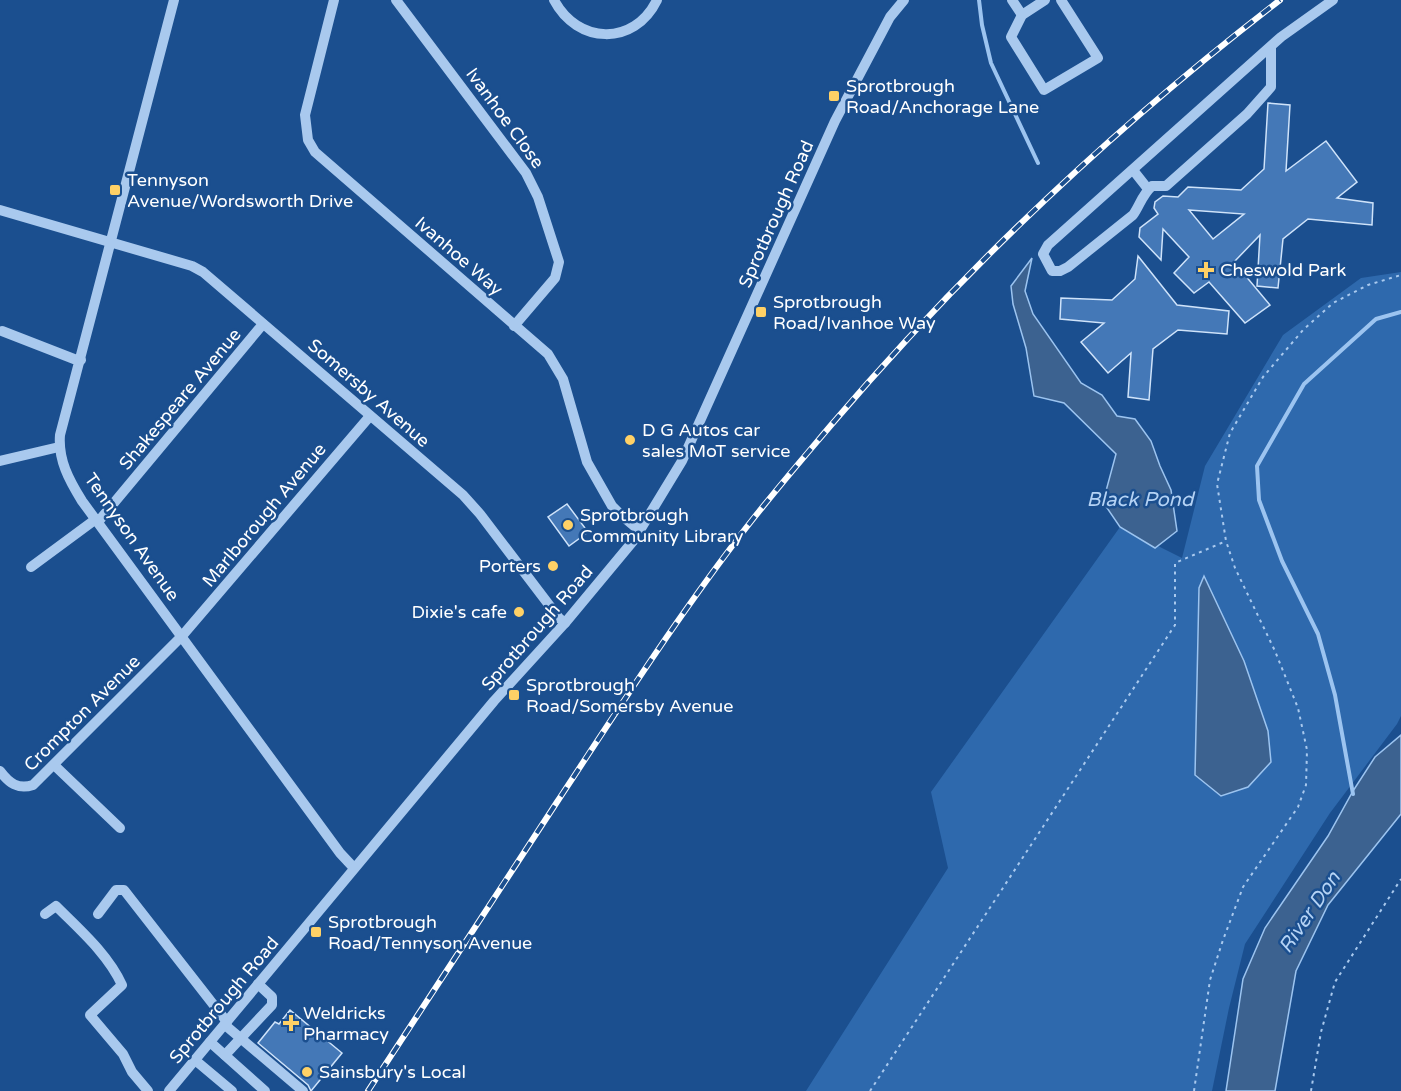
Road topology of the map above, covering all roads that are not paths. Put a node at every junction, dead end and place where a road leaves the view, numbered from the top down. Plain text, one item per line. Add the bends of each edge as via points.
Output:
1 (174, 0) edge
2 (334, 0) edge
3 (396, 0) edge
4 (554, 0) edge
5 (657, 0) edge
6 (904, 0) edge
7 (1012, 0) edge
8 (1046, 0) edge
9 (1061, 0) edge
10 (1333, 0) edge
11 (1022, 15) junction
12 (1270, 48) junction
13 (1133, 170) junction
14 (1149, 189) junction
15 (0, 210) edge
16 (112, 243) junction
17 (263, 324) junction
18 (514, 326) junction
19 (2, 331) dead end
20 (81, 360) junction
21 (370, 416) junction
22 (59, 447) junction
23 (0, 461) edge
24 (97, 521) junction
25 (640, 531) junction
26 (31, 567) dead end
27 (565, 623) junction
28 (182, 636) junction
29 (54, 765) junction
30 (2, 778) edge
31 (120, 828) dead end
32 (354, 868) junction
33 (45, 914) dead end
34 (98, 914) dead end
35 (258, 984) junction
36 (226, 1024) junction
37 (241, 1038) junction
38 (210, 1042) junction
39 (225, 1055) junction
40 (195, 1060) junction
41 (148, 1091) edge
42 (169, 1091) edge
43 (232, 1091) edge
44 (266, 1091) edge
45 (303, 1091) edge

1 - 16 street, Tennyson Avenue
2 - 18 street, Ivanhoe Way via 305,115 308,140 315,152
3 - 18 street, Ivanhoe Close via 526,173 538,197 559,262 558,271
4 - 5 street via 576,26 602,35 641,22
6 - 25 street, Sprotbrough Road via 890,17 835,121 682,461
7 - 11 street
8 - 11 street
9 - 11 street via 1098,58 1044,90 1011,37
10 - 12 street
12 - 13 street
12 - 14 street via 1271,87 1247,114 1166,186
13 - 14 street
13 - 14 street via 1048,245 1043,254 1052,271 1068,267 1133,215
15 - 16 street, Somersby Avenue
16 - 17 street, Somersby Avenue via 192,266
16 - 20 street, Tennyson Avenue
17 - 21 street, Somersby Avenue
17 - 24 street, Shakespeare Avenue
18 - 25 street, Ivanhoe Way via 548,354 557,367 587,462 612,506
19 - 20 street
20 - 22 street, Tennyson Avenue
21 - 27 street, Somersby Avenue via 463,495
21 - 28 street, Marlborough Avenue
22 - 23 street
22 - 24 street, Tennyson Avenue via 73,487
24 - 26 street, Shakespeare Avenue
24 - 28 street, Tennyson Avenue
25 - 27 street, Sprotbrough Road
27 - 32 street, Sprotbrough Road
28 - 29 street, Crompton Avenue
28 - 32 street, Tennyson Avenue
29 - 30 street, Crompton Avenue via 25,788
29 - 31 street
32 - 35 street, Sprotbrough Road
33 - 41 street via 56,906 118,976 122,985 90,1015
34 - 36 street via 116,890 124,890
35 - 36 street, Sprotbrough Road
35 - 37 street via 272,997 272,1005
36 - 37 street
36 - 38 street, Sprotbrough Road
37 - 39 street
37 - 45 street
38 - 39 street
38 - 40 street, Sprotbrough Road
39 - 44 street
40 - 42 street, Sprotbrough Road
40 - 43 street

